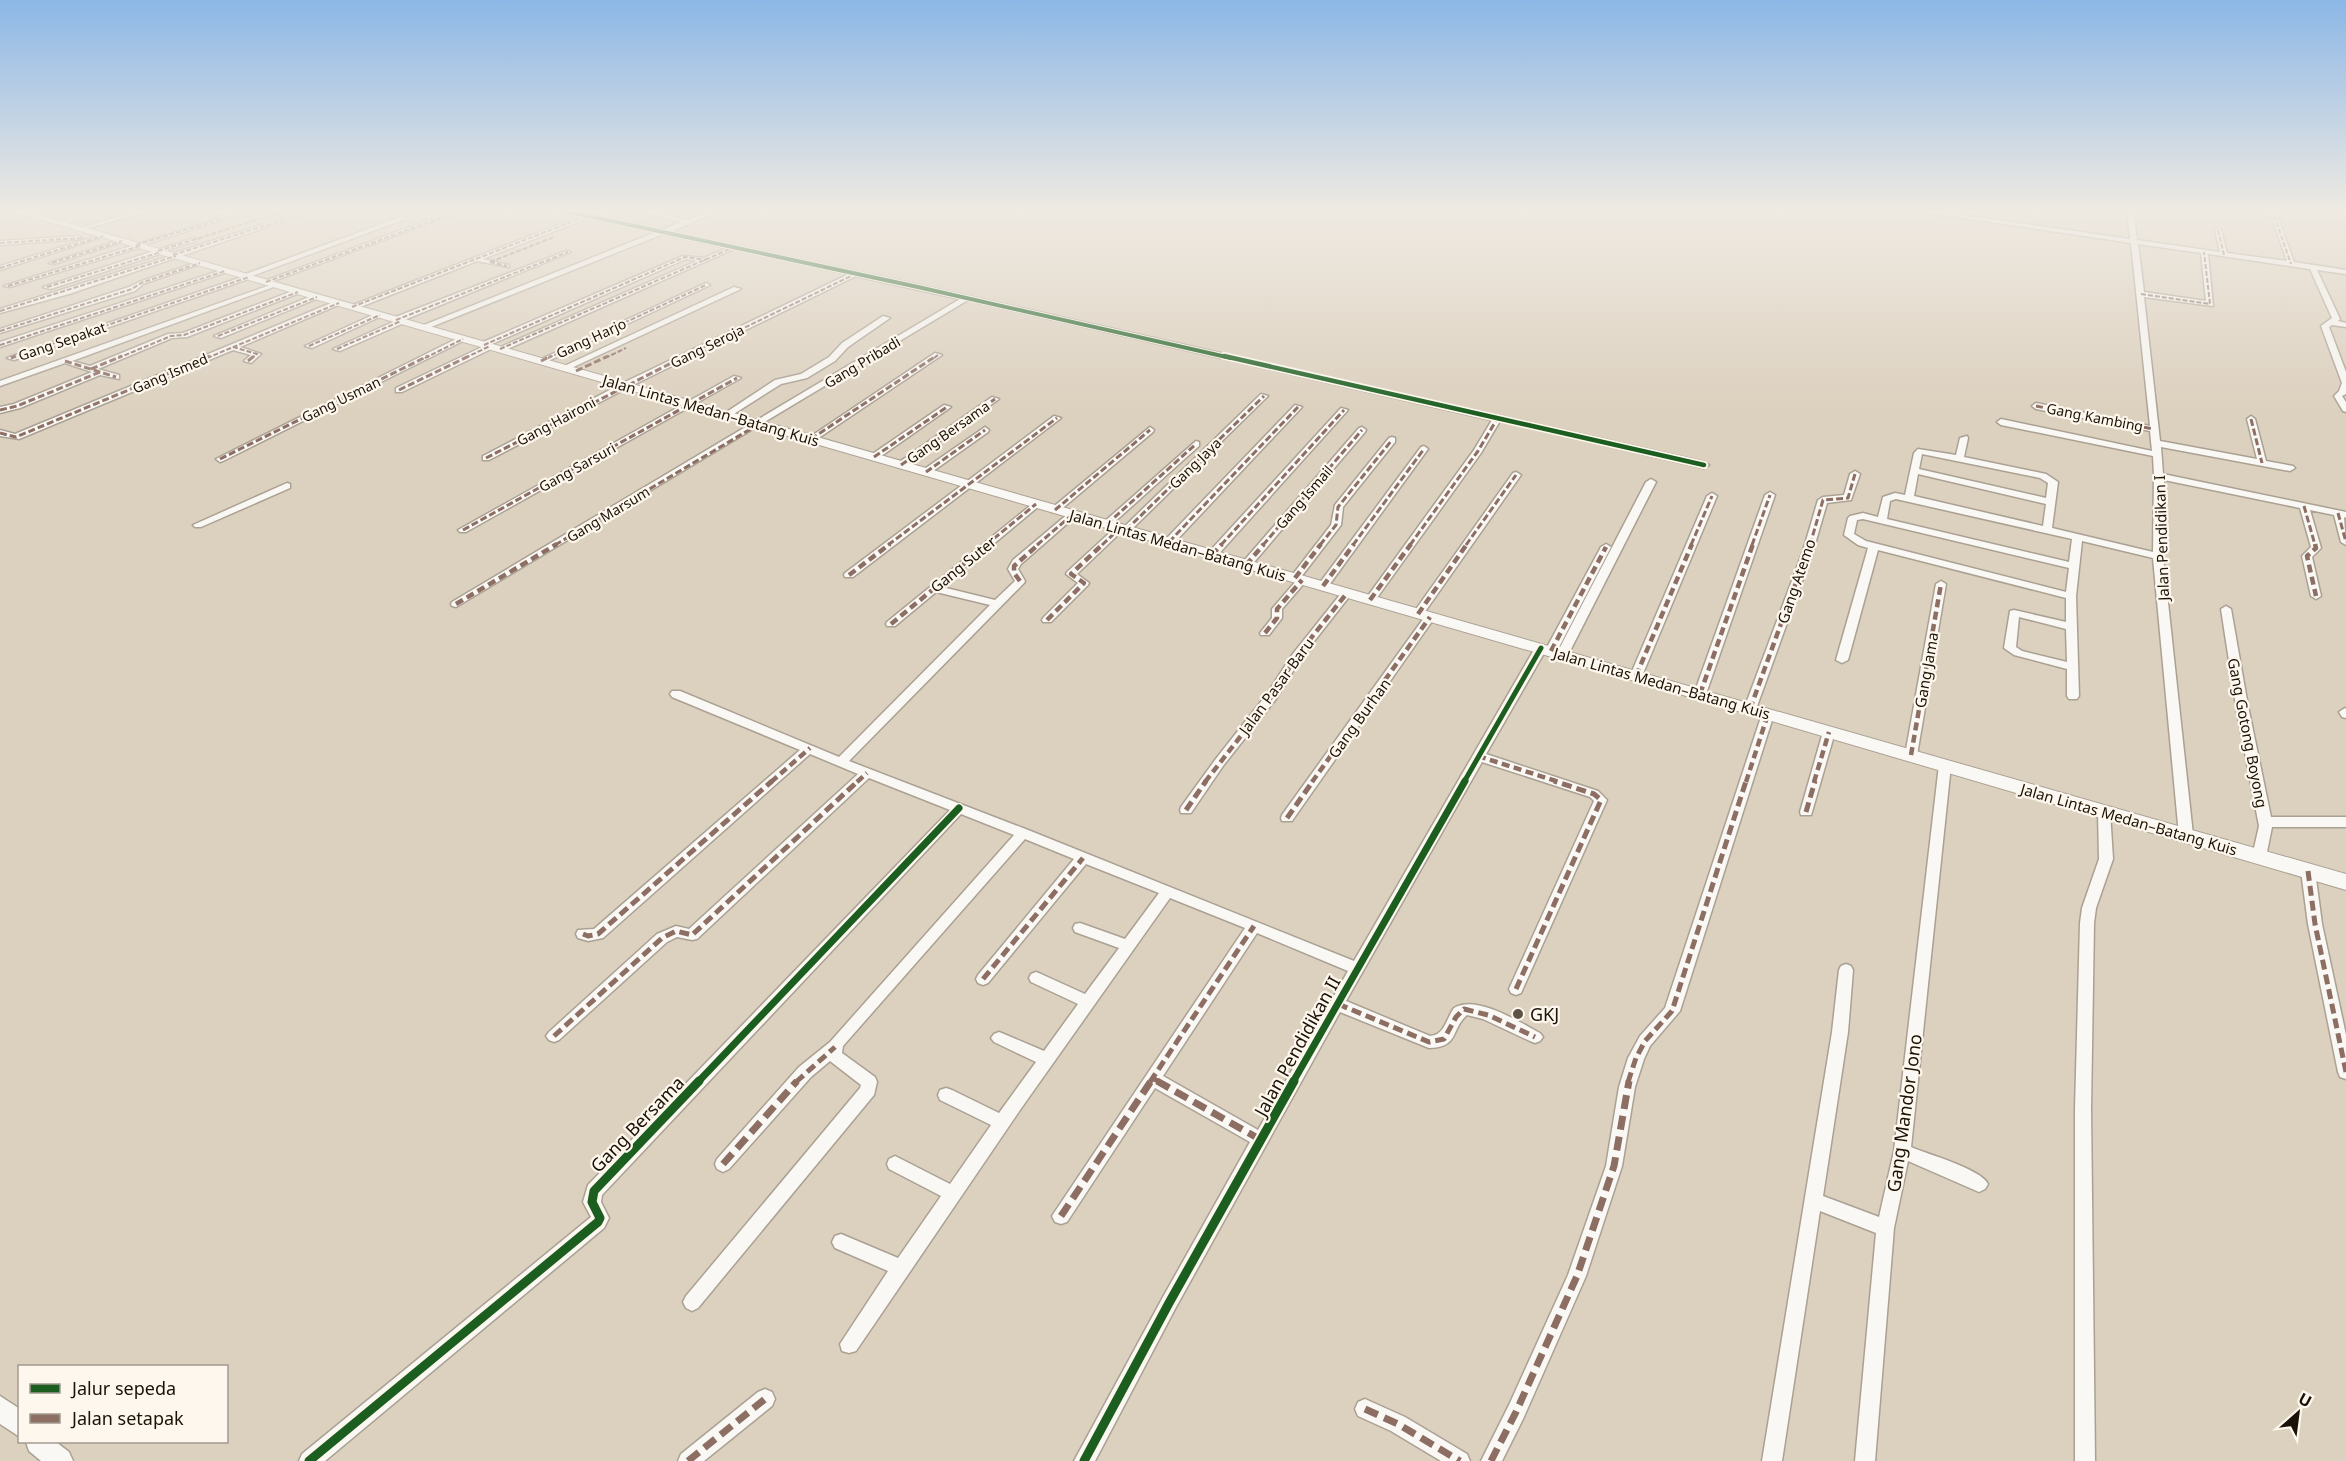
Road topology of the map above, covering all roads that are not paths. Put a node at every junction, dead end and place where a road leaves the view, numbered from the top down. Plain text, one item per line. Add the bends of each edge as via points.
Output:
1 (34, 277) edge
2 (83, 277) edge
3 (105, 277) edge
4 (156, 277) edge
5 (206, 277) edge
6 (247, 277) joint
7 (288, 277) edge
8 (424, 277) edge
9 (502, 277) edge
10 (549, 277) edge
11 (638, 277) edge
12 (666, 277) edge
13 (849, 277) edge
14 (863, 277) edge
15 (2139, 277) edge
16 (2207, 277) edge
17 (2317, 277) edge
18 (270, 284) junction
19 (706, 285) dead end
20 (8, 286) dead end
21 (47, 287) dead end
22 (737, 289) dead end
23 (298, 292) junction
24 (2141, 294) junction
25 (596, 295) junction
26 (317, 297) junction
27 (966, 299) junction
28 (614, 300) junction
29 (345, 305) junction
30 (0, 310) edge
31 (886, 318) dead end
32 (392, 319) junction
33 (2330, 322) junction
34 (2346, 325) edge
35 (423, 327) junction
36 (0, 331) edge
37 (218, 336) dead end
38 (463, 339) junction
39 (0, 345) edge
40 (309, 346) dead end
41 (233, 347) junction
42 (491, 347) junction
43 (626, 348) dead end
44 (337, 349) dead end
45 (938, 355) dead end
46 (11, 358) dead end
47 (65, 361) junction
48 (248, 361) dead end
49 (541, 361) junction
50 (91, 369) junction
51 (570, 369) junction
52 (100, 372) junction
53 (116, 377) dead end
54 (737, 378) dead end
55 (2346, 382) edge
56 (0, 384) edge
57 (626, 385) junction
58 (399, 390) dead end
59 (1264, 396) dead end
60 (995, 399) dead end
61 (690, 404) junction
62 (2036, 406) dead end
63 (947, 407) dead end
64 (1298, 407) dead end
65 (2346, 409) edge
66 (0, 410) edge
67 (1344, 410) dead end
68 (726, 415) junction
69 (1057, 418) dead end
70 (2252, 418) dead end
71 (1497, 419) junction
72 (2001, 422) dead end
73 (759, 424) junction
74 (2153, 429) junction
75 (985, 430) dead end
76 (1150, 430) dead end
77 (1362, 430) dead end
78 (0, 433) edge
79 (1964, 438) dead end
80 (811, 439) junction
81 (1392, 440) dead end
82 (1196, 444) dead end
83 (1424, 449) dead end
84 (2156, 449) junction
85 (874, 457) junction
86 (1960, 457) junction
87 (486, 458) dead end
88 (220, 459) dead end
89 (2262, 463) junction
90 (901, 465) junction
91 (1704, 465) dead end
92 (2290, 468) dead end
93 (1916, 471) junction
94 (926, 472) junction
95 (1855, 474) dead end
96 (1516, 475) dead end
97 (2159, 476) junction
98 (1651, 482) dead end
99 (966, 484) junction
100 (287, 486) dead end
101 (1770, 495) dead end
102 (1712, 496) dead end
103 (1909, 498) junction
104 (2050, 502) junction
105 (1036, 504) junction
106 (2304, 506) junction
107 (1055, 510) junction
108 (1072, 514) junction
109 (2342, 514) edge
110 (1882, 520) junction
111 (198, 525) dead end
112 (1118, 527) junction
113 (463, 530) dead end
114 (2047, 530) junction
115 (2077, 537) junction
116 (1169, 542) junction
117 (2346, 542) edge
118 (1874, 546) junction
119 (1606, 547) dead end
120 (1212, 555) junction
121 (2158, 556) junction
122 (1246, 565) junction
123 (2073, 566) junction
124 (849, 575) dead end
125 (1298, 579) junction
126 (1941, 584) dead end
127 (1323, 586) junction
128 (933, 588) junction
129 (1347, 593) junction
130 (2071, 596) junction
131 (2316, 596) dead end
132 (1370, 600) junction
133 (456, 604) dead end
134 (998, 604) junction
135 (2226, 609) dead end
136 (1424, 616) junction
137 (1047, 620) dead end
138 (891, 624) dead end
139 (2072, 627) junction
140 (1265, 633) dead end
141 (1552, 651) junction
142 (1842, 660) dead end
143 (2073, 667) junction
144 (1636, 676) junction
145 (676, 694) dead end
146 (1700, 694) junction
147 (2073, 696) dead end
148 (1750, 709) junction
149 (1768, 714) junction
150 (1829, 732) junction
151 (810, 748) junction
152 (1478, 756) junction
153 (1911, 756) junction
154 (842, 761) junction
155 (1945, 765) junction
156 (867, 773) junction
157 (959, 808) junction
158 (1186, 810) dead end
159 (1806, 812) dead end
160 (2104, 812) junction
161 (1287, 818) dead end
162 (2346, 822) edge
163 (1023, 832) junction
164 (2186, 835) junction
165 (2264, 836) junction
166 (1083, 858) junction
167 (2308, 871) junction
168 (2346, 882) edge
169 (1167, 892) junction
170 (1254, 926) junction
171 (1080, 928) dead end
172 (584, 934) dead end
173 (1128, 946) junction
174 (1357, 968) junction
175 (1846, 970) dead end
176 (1036, 978) dead end
177 (983, 979) dead end
178 (1516, 989) dead end
179 (1088, 1002) junction
180 (1338, 1004) junction
181 (554, 1036) dead end
182 (1535, 1037) dead end
183 (999, 1038) dead end
184 (835, 1047) junction
185 (1047, 1060) junction
186 (2346, 1072) edge
187 (1152, 1078) junction
188 (946, 1095) dead end
189 (1002, 1122) junction
190 (1261, 1140) junction
191 (1902, 1151) junction
192 (723, 1164) dead end
193 (895, 1164) dead end
194 (1979, 1184) dead end
195 (953, 1194) junction
196 (1814, 1202) junction
197 (1061, 1216) dead end
198 (1885, 1228) junction
199 (841, 1242) dead end
200 (901, 1268) junction
201 (692, 1302) dead end
202 (849, 1344) dead end
203 (765, 1399) dead end
204 (0, 1408) edge
205 (1365, 1409) dead end
206 (18, 1423) edge
207 (39, 1443) edge
208 (58, 1461) edge
209 (309, 1461) edge
210 (688, 1461) edge
211 (1084, 1461) edge
212 (1460, 1461) edge
213 (1491, 1461) edge
214 (1772, 1461) edge
215 (1865, 1461) edge
216 (2085, 1461) edge

1 - 20 street
2 - 21 street
3 - 30 street
4 - 36 street via 132,289
5 - 39 street
6 - 18 highway, Jalan Lintas Medan–Batang Kuis
6 - 46 street, Gang Sepakat
7 - 18 street
8 - 29 street, Gang Ismed
9 - 32 street
10 - 35 street
11 - 25 street
12 - 28 street
13 - 57 street, Gang Seroja
14 - 27 street
15 - 24 street, Jalan Pendidikan I
16 - 24 street via 2210,304
17 - 33 street via 2336,319
18 - 23 highway, Jalan Lintas Medan–Batang Kuis
18 - 47 street
19 - 49 street, Gang Harjo
22 - 51 street
23 - 26 highway, Jalan Lintas Medan–Batang Kuis
23 - 50 street via 184,335 171,336
24 - 74 street, Jalan Pendidikan I
25 - 28 street
25 - 42 street
26 - 29 highway, Jalan Lintas Medan–Batang Kuis
26 - 37 street
27 - 71 street
27 - 73 street, Gang Pribadi
28 - 42 street
29 - 32 highway, Jalan Lintas Medan–Batang Kuis
29 - 41 street, Gang Ismed
31 - 68 street via 804,376 778,382
32 - 35 highway, Jalan Lintas Medan–Batang Kuis
32 - 40 street
32 - 44 street
33 - 34 street
33 - 55 street via 2325,326
35 - 38 highway, Jalan Lintas Medan–Batang Kuis
38 - 42 highway, Jalan Lintas Medan–Batang Kuis
38 - 88 street, Gang Usman
41 - 48 street via 257,354
41 - 78 street, Gang Ismed via 16,437
42 - 49 highway, Jalan Lintas Medan–Batang Kuis
42 - 58 street
43 - 51 street
45 - 80 street
47 - 50 street
47 - 56 street
49 - 51 highway, Jalan Lintas Medan–Batang Kuis
50 - 52 street
51 - 57 highway, Jalan Lintas Medan–Batang Kuis
52 - 53 street
52 - 66 street
54 - 61 street, Gang Sarsuri
55 - 65 street via 2338,396
57 - 61 highway, Jalan Lintas Medan–Batang Kuis
57 - 87 street, Gang Haironi
59 - 112 street, Gang Jaya
60 - 90 street, Gang Bersama
61 - 68 highway, Jalan Lintas Medan–Batang Kuis
61 - 113 street, Gang Sarsuri
62 - 74 street, Gang Kambing
63 - 85 street
64 - 116 street
67 - 120 street
68 - 73 highway, Jalan Lintas Medan–Batang Kuis
69 - 99 street
70 - 89 street
71 - 91 street
71 - 132 street
72 - 84 street
73 - 80 highway, Jalan Lintas Medan–Batang Kuis
73 - 133 street, Gang Marsum
74 - 84 street, Jalan Pendidikan I
75 - 94 street
76 - 107 street
77 - 122 street, Gang Ismail
79 - 86 street
80 - 85 highway, Jalan Lintas Medan–Batang Kuis
81 - 125 street via 1338,507 1336,525
82 - 112 street
83 - 127 street
84 - 89 street
84 - 97 street, Jalan Pendidikan I
85 - 90 highway, Jalan Lintas Medan–Batang Kuis
86 - 93 street via 1921,451
86 - 104 street via 2049,478
89 - 92 street
90 - 94 highway, Jalan Lintas Medan–Batang Kuis
93 - 103 street
93 - 104 street
94 - 99 highway, Jalan Lintas Medan–Batang Kuis
95 - 148 street, Gang Atemo via 1848,498 1822,500 1808,551
96 - 136 street, Gang Burhan
97 - 106 street
97 - 121 street, Jalan Pendidikan I
98 - 141 street
99 - 105 highway, Jalan Lintas Medan–Batang Kuis
99 - 124 street
100 - 111 street
101 - 146 street
102 - 144 street
103 - 110 street via 1886,499
103 - 114 street
104 - 114 street
105 - 107 highway, Jalan Lintas Medan–Batang Kuis
105 - 128 street, Gang Suter
106 - 109 street
106 - 131 street via 2316,548 2307,556
107 - 108 highway, Jalan Lintas Medan–Batang Kuis
108 - 112 highway, Jalan Lintas Medan–Batang Kuis
108 - 134 street via 1014,566 1020,581
109 - 117 street
110 - 118 street via 1860,515 1853,518 1851,537
110 - 123 street
112 - 116 highway, Jalan Lintas Medan–Batang Kuis
112 - 137 street via 1071,574 1084,583
114 - 115 street
115 - 121 street
115 - 123 street
116 - 120 highway, Jalan Lintas Medan–Batang Kuis
118 - 130 street
118 - 142 street
119 - 141 street
120 - 122 highway, Jalan Lintas Medan–Batang Kuis
121 - 164 street, Jalan Pendidikan I
122 - 125 highway, Jalan Lintas Medan–Batang Kuis
123 - 130 street
125 - 127 highway, Jalan Lintas Medan–Batang Kuis
125 - 140 street
126 - 153 street, Gang Jama
127 - 129 highway, Jalan Lintas Medan–Batang Kuis
128 - 134 street
128 - 138 street, Gang Suter
129 - 132 highway, Jalan Lintas Medan–Batang Kuis
129 - 158 street, Jalan Pasar Baru via 1301,649 1272,696
130 - 139 street
132 - 136 highway, Jalan Lintas Medan–Batang Kuis
134 - 154 street
135 - 165 street, Gang Gotong Boyong
136 - 141 highway, Jalan Lintas Medan–Batang Kuis
136 - 161 street, Gang Burhan
139 - 143 street
139 - 143 street via 2014,614 2010,648
141 - 144 highway, Jalan Lintas Medan–Batang Kuis
141 - 152 street, Jalan Pendidikan II
143 - 147 street
144 - 146 highway, Jalan Lintas Medan–Batang Kuis
145 - 151 street
146 - 148 highway, Jalan Lintas Medan–Batang Kuis
148 - 149 highway, Jalan Lintas Medan–Batang Kuis
149 - 150 highway, Jalan Lintas Medan–Batang Kuis
149 - 213 street via 1672,1011 1645,1041 1636,1058 1627,1087 1614,1166 1577,1276
150 - 153 highway, Jalan Lintas Medan–Batang Kuis
150 - 159 street
151 - 154 street
151 - 172 street via 598,933
152 - 174 street, Jalan Pendidikan II
152 - 178 street via 1594,794 1601,801
153 - 155 highway, Jalan Lintas Medan–Batang Kuis
154 - 156 street
155 - 160 highway, Jalan Lintas Medan–Batang Kuis
155 - 191 street, Gang Mandor Jono
156 - 157 street
156 - 181 street via 692,935 676,931 662,938
157 - 163 street
157 - 209 street, Gang Bersama via 594,1191 592,1202 600,1218 598,1222
160 - 164 highway, Jalan Lintas Medan–Batang Kuis
160 - 216 street via 2106,859 2087,923 2083,1109
162 - 165 street
163 - 166 street
163 - 184 street
164 - 165 highway, Jalan Lintas Medan–Batang Kuis via 2229,848
165 - 167 highway, Jalan Lintas Medan–Batang Kuis
166 - 169 street
166 - 177 street
167 - 168 highway, Jalan Lintas Medan–Batang Kuis
167 - 186 street
169 - 170 street
169 - 173 street
170 - 174 street
170 - 187 street
171 - 173 street
173 - 179 street
174 - 180 street, Jalan Pendidikan II
175 - 196 street
176 - 179 street
179 - 185 street
180 - 182 street via 1429,1042 1445,1038 1461,1011 1467,1008
180 - 190 street, Jalan Pendidikan II
183 - 185 street
184 - 192 street via 804,1072
184 - 201 street via 835,1056 869,1082 868,1090
185 - 189 street
187 - 190 street
187 - 197 street
188 - 189 street
189 - 195 street
190 - 211 street, Jalan Pendidikan II
191 - 194 street
191 - 198 street, Gang Mandor Jono
193 - 195 street
195 - 200 street
196 - 198 street
196 - 214 street
198 - 215 street, Gang Mandor Jono
199 - 200 street
200 - 202 street
203 - 210 street
204 - 206 street
205 - 212 street
207 - 208 street

